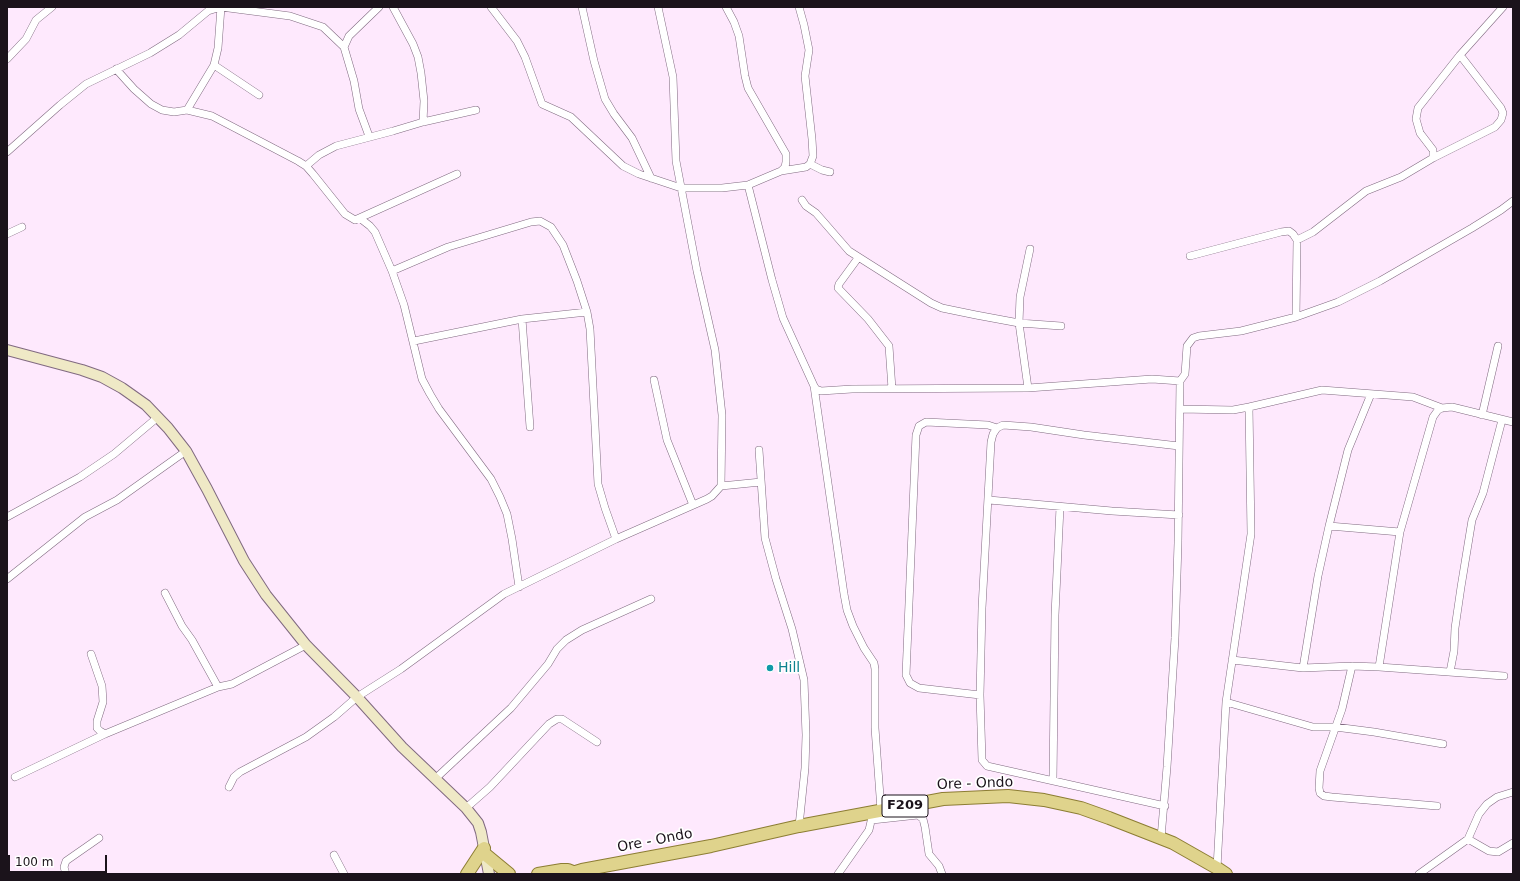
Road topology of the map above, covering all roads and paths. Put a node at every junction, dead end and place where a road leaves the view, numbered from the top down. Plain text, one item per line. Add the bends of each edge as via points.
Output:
1 (52, 7) edge
2 (221, 7) edge
3 (379, 7) edge
4 (393, 7) edge
5 (490, 7) edge
6 (582, 7) edge
7 (658, 7) edge
8 (726, 7) edge
9 (799, 7) edge
10 (1503, 7) edge
11 (344, 47) junction
12 (1460, 55) junction
13 (7, 59) edge
14 (214, 65) junction
15 (116, 69) junction
16 (259, 95) dead end
17 (187, 110) junction
18 (476, 110) dead end
19 (423, 122) junction
20 (369, 136) junction
21 (7, 152) edge
22 (1433, 158) junction
23 (810, 164) junction
24 (306, 166) junction
25 (781, 170) junction
26 (830, 172) dead end
27 (457, 174) dead end
28 (651, 178) junction
29 (748, 185) junction
30 (681, 188) junction
31 (802, 200) dead end
32 (1513, 201) edge
33 (361, 219) junction
34 (22, 227) dead end
35 (7, 234) edge
36 (1296, 240) junction
37 (1030, 249) dead end
38 (1190, 256) dead end
39 (858, 258) junction
40 (392, 271) junction
41 (587, 312) junction
42 (1296, 317) junction
43 (522, 319) junction
44 (1020, 323) junction
45 (1061, 326) dead end
46 (414, 341) junction
47 (1498, 346) dead end
48 (7, 350) edge
49 (654, 380) dead end
50 (1180, 381) junction
51 (814, 386) junction
52 (1028, 388) junction
53 (892, 389) junction
54 (1371, 394) junction
55 (1250, 407) junction
56 (1442, 408) junction
57 (1180, 409) junction
58 (1482, 415) junction
59 (158, 417) junction
60 (1502, 420) junction
61 (1513, 422) edge
62 (530, 427) dead end
63 (997, 428) junction
64 (1179, 446) junction
65 (759, 450) dead end
66 (186, 451) junction
67 (761, 482) junction
68 (721, 486) junction
69 (989, 500) junction
70 (694, 505) junction
71 (1060, 507) junction
72 (1179, 515) junction
73 (7, 517) edge
74 (1329, 526) junction
75 (1400, 532) junction
76 (616, 539) junction
77 (7, 579) edge
78 (519, 587) junction
79 (165, 593) dead end
80 (651, 599) dead end
81 (306, 645) junction
82 (91, 654) dead end
83 (1232, 660) junction
84 (1352, 666) junction
85 (1380, 667) junction
86 (1303, 668) junction
87 (1450, 672) junction
88 (1504, 676) dead end
89 (218, 687) junction
90 (980, 695) junction
91 (357, 697) junction
92 (1226, 702) junction
93 (1335, 727) junction
94 (105, 734) junction
95 (598, 742) dead end
96 (1443, 744) dead end
97 (15, 777) dead end
98 (435, 779) junction
99 (1053, 780) junction
100 (229, 788) dead end
101 (1513, 792) edge
102 (1165, 806) junction
103 (1437, 806) dead end
104 (466, 808) junction
105 (875, 814) junction
106 (799, 826) junction
107 (99, 838) dead end
108 (1161, 838) junction
109 (1468, 839) junction
110 (1513, 843) edge
111 (485, 851) junction
112 (334, 855) dead end
113 (1222, 871) edge
114 (577, 872) edge
115 (66, 874) edge
116 (344, 874) edge
117 (467, 874) edge
118 (489, 874) edge
119 (509, 874) edge
120 (538, 874) edge
121 (838, 874) edge
122 (942, 874) edge
123 (1419, 874) edge

1 - 13 street via 34,24 26,39
2 - 11 street via 307,20 323,27
2 - 14 street
2 - 15 street via 208,11 179,35 150,53
3 - 11 street via 349,36
4 - 19 street via 418,57 424,100
5 - 28 street via 517,41 542,104 571,117 623,166
6 - 28 street via 605,99 632,138
7 - 30 street via 673,77 676,161
8 - 25 street via 739,36 748,88 786,154 785,167
9 - 23 street via 809,50 805,76 813,156
10 - 12 street
11 - 20 street via 354,81 358,109
12 - 22 street via 1423,100 1416,115 1420,133 1433,150
12 - 22 street via 1503,113 1495,127
14 - 16 street
14 - 17 street
15 - 17 street via 151,104 162,110
15 - 21 street via 86,84
17 - 24 street via 212,116
18 - 19 street
19 - 20 street
20 - 24 street via 326,150
22 - 36 street via 1401,177 1366,191 1313,232
23 - 25 street via 806,167
23 - 26 street
24 - 33 street via 344,214 355,220
25 - 29 street
27 - 33 street
28 - 30 street
29 - 30 street
29 - 51 street via 783,318
30 - 68 street via 715,350 722,415
31 - 39 street
32 - 42 street via 1380,281 1338,302
33 - 40 street via 375,232
34 - 35 street
36 - 38 street via 1289,231 1281,232
36 - 42 street
37 - 44 street via 1020,297
39 - 44 street via 931,304
39 - 53 street via 838,288 868,319 889,346
40 - 41 street via 448,247 540,221 551,227 564,245
40 - 46 street
41 - 43 street
41 - 76 street via 598,484
42 - 50 street via 1241,331 1193,338 1187,346 1185,374
43 - 46 street
43 - 62 street
44 - 45 street
44 - 52 street
46 - 78 street via 422,379 430,394 491,479 500,497 507,514
47 - 58 street
48 - 59 main road via 102,377 122,388
49 - 70 street via 667,440
50 - 52 street via 1152,379
50 - 57 street
51 - 53 street via 821,391
51 - 105 street via 844,594 854,626 876,669
52 - 53 street
54 - 55 street via 1322,390
54 - 56 street via 1414,397
54 - 74 street via 1348,450
55 - 57 street via 1214,411
55 - 83 street via 1251,534
56 - 58 street via 1452,407
56 - 75 street via 1433,417
57 - 64 street
58 - 60 street
59 - 66 main road
59 - 73 street via 114,454 80,477
60 - 61 street
60 - 87 street via 1483,493 1472,520 1454,628 1454,651
63 - 64 street via 1003,425 1031,427
63 - 69 street via 991,442
63 - 90 street via 988,425 926,422 919,426 916,435 906,675 910,683 919,688
64 - 72 street
65 - 67 street
66 - 77 street via 117,500 85,517
66 - 81 main road via 244,562 266,595
67 - 68 street
67 - 106 street via 765,538 804,680 805,768
68 - 70 street via 712,496
69 - 71 street
69 - 90 street via 982,608
70 - 76 street
71 - 72 street
71 - 99 street via 1055,615
72 - 102 street
74 - 75 street
74 - 86 street
75 - 85 street
76 - 78 street
78 - 91 street
79 - 89 street
80 - 98 street via 594,624 566,640 511,708
81 - 89 street via 232,684
81 - 91 main road
82 - 94 street via 102,686 103,702 97,728
83 - 86 street
83 - 92 street
84 - 85 street
84 - 86 street
84 - 93 street
85 - 87 street
87 - 88 street
89 - 94 street
90 - 99 street via 982,760 987,766
91 - 98 main road
91 - 100 street via 306,737 240,772 234,777
92 - 93 street via 1313,727
92 - 113 street
93 - 96 street
93 - 103 street via 1320,772 1320,793 1324,796
94 - 97 street
95 - 104 street via 562,719 557,719 549,724 490,787
98 - 104 main road
99 - 102 street
101 - 109 street via 1497,797 1487,804 1479,814
102 - 108 street
104 - 111 main road via 482,832
105 - 106 main road, Ore - Ondo / F209
105 - 108 main road, Ore - Ondo / F209 via 943,799 1008,796 1081,808
105 - 121 street via 869,830
105 - 122 street via 918,815 923,819 929,854 940,866
106 - 114 main road, Ore - Ondo / F209
107 - 115 street via 66,861
108 - 113 main road, Ore - Ondo / F209
109 - 110 street via 1489,851 1498,852
109 - 123 street
111 - 117 main road
111 - 118 main road
111 - 119 main road
112 - 116 street
114 - 120 main road, F209 via 562,870

